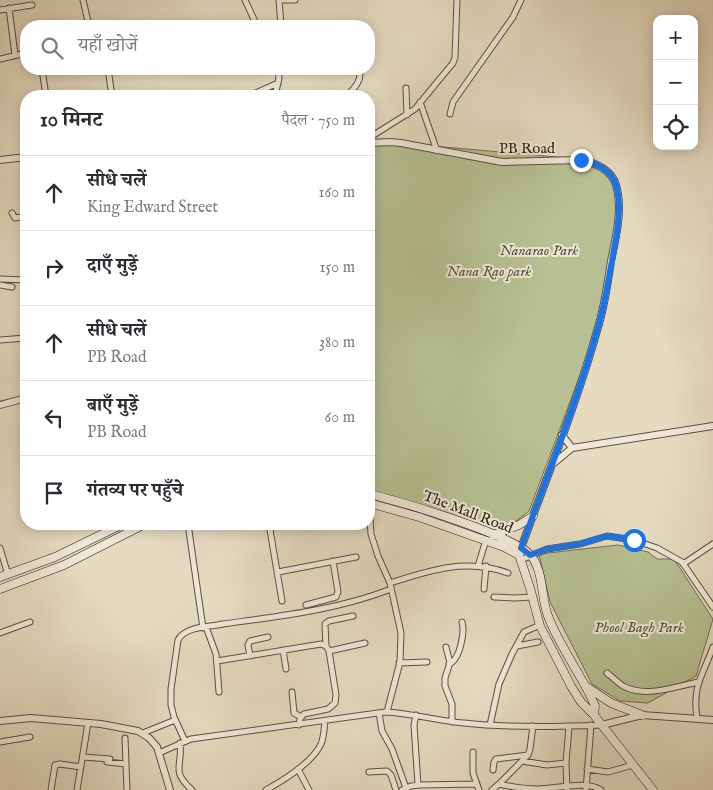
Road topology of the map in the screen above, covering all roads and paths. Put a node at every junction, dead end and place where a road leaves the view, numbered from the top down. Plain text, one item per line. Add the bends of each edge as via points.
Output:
1 (83, 0) edge
2 (244, 0) edge
3 (280, 0) edge
4 (294, 0) edge
5 (457, 0) edge
6 (521, 0) edge
7 (32, 5) dead end
8 (9, 8) junction
9 (0, 10) edge
10 (88, 20) edge
11 (254, 20) edge
12 (281, 20) edge
13 (20, 54) edge
14 (15, 55) junction
15 (0, 58) edge
16 (43, 75) edge
17 (109, 75) edge
18 (279, 75) edge
19 (361, 75) edge
20 (278, 83) junction
21 (406, 88) dead end
22 (45, 90) edge
23 (111, 90) edge
24 (262, 90) edge
25 (276, 90) edge
26 (353, 90) edge
27 (420, 102) junction
28 (450, 114) dead end
29 (407, 115) junction
30 (375, 134) edge
31 (375, 143) edge
32 (437, 151) junction
33 (20, 158) edge
34 (0, 160) edge
35 (12, 213) dead end
36 (20, 217) edge
37 (0, 279) edge
38 (20, 280) edge
39 (0, 285) edge
40 (12, 287) dead end
41 (20, 338) edge
42 (0, 340) edge
43 (20, 400) edge
44 (0, 405) edge
45 (713, 426) edge
46 (562, 435) junction
47 (572, 448) junction
48 (552, 465) junction
49 (375, 496) edge
50 (375, 505) edge
51 (533, 516) junction
52 (111, 530) edge
53 (133, 530) edge
54 (189, 530) edge
55 (270, 530) edge
56 (371, 530) edge
57 (493, 535) junction
58 (486, 540) junction
59 (713, 544) edge
60 (0, 548) edge
61 (520, 554) junction
62 (530, 555) junction
63 (55, 557) junction
64 (356, 557) dead end
65 (333, 561) junction
66 (683, 564) junction
67 (478, 566) junction
68 (486, 566) junction
69 (59, 567) junction
70 (278, 572) junction
71 (508, 572) dead end
72 (4, 576) edge
73 (390, 586) junction
74 (0, 589) edge
75 (484, 589) dead end
76 (494, 597) dead end
77 (532, 597) junction
78 (282, 601) dead end
79 (306, 604) dead end
80 (713, 606) edge
81 (353, 616) dead end
82 (30, 622) dead end
83 (462, 622) dead end
84 (540, 625) junction
85 (205, 627) junction
86 (0, 634) edge
87 (268, 637) dead end
88 (538, 642) dead end
89 (365, 643) dead end
90 (517, 646) junction
91 (446, 647) dead end
92 (713, 647) edge
93 (327, 649) junction
94 (283, 650) junction
95 (250, 656) junction
96 (217, 660) junction
97 (427, 662) dead end
98 (399, 664) junction
99 (449, 664) junction
100 (286, 669) dead end
101 (607, 673) dead end
102 (698, 682) junction
103 (586, 686) junction
104 (218, 692) dead end
105 (292, 692) dead end
106 (387, 712) junction
107 (379, 713) junction
108 (416, 715) junction
109 (594, 715) junction
110 (642, 715) junction
111 (301, 717) junction
112 (697, 718) junction
113 (175, 720) junction
114 (713, 720) edge
115 (0, 721) edge
116 (325, 721) junction
117 (88, 722) junction
118 (452, 722) junction
119 (299, 724) junction
120 (490, 725) junction
121 (591, 725) junction
122 (602, 725) junction
123 (534, 726) junction
124 (569, 727) junction
125 (143, 733) junction
126 (30, 737) dead end
127 (125, 738) dead end
128 (0, 742) edge
129 (182, 742) junction
130 (473, 752) dead end
131 (159, 753) junction
132 (528, 755) junction
133 (83, 756) junction
134 (522, 761) junction
135 (566, 763) junction
136 (126, 764) junction
137 (633, 765) junction
138 (81, 767) junction
139 (298, 769) junction
140 (587, 769) junction
141 (493, 770) dead end
142 (369, 772) dead end
143 (498, 784) junction
144 (418, 785) junction
145 (477, 787) edge
146 (275, 788) edge
147 (566, 788) edge
148 (586, 788) edge
149 (169, 789) edge
150 (404, 789) edge
151 (517, 789) edge
152 (550, 789) edge
153 (650, 789) edge
154 (51, 790) edge
155 (77, 790) edge
156 (127, 790) edge
157 (192, 790) edge
158 (266, 790) edge
159 (309, 790) edge
160 (396, 790) edge
161 (492, 790) edge
162 (601, 790) edge

1 - 10 street
2 - 11 street
3 - 4 street
3 - 12 street
5 - 27 street via 455,57 451,67
6 - 28 street via 513,17 453,102
7 - 8 street
8 - 9 street
8 - 14 street
13 - 14 street
14 - 15 street
16 - 22 street
17 - 23 street
18 - 20 street
19 - 26 street
20 - 24 street
20 - 25 street
21 - 29 street
27 - 29 street
27 - 32 street
29 - 30 street
31 - 32 street, PB Road via 390,142
32 - 46 street, PB Road via 502,162 581,160 605,169 616,184 618,222 608,286 597,332
33 - 34 street
35 - 36 street via 15,218
37 - 38 street
39 - 40 street
41 - 42 street
43 - 44 street
45 - 47 street
46 - 47 street
46 - 48 street, PB Road
47 - 48 street
48 - 51 street, PB Road
49 - 57 main road, The Mall Road via 428,510
50 - 58 main road, The Mall Road
51 - 57 main road
51 - 61 street, PB Road
52 - 63 main road
53 - 69 main road
54 - 85 street
55 - 70 street
56 - 73 street
57 - 61 main road, The Mall Road
58 - 61 main road, The Mall Road
58 - 67 street
59 - 66 street
60 - 72 street
61 - 62 main road, The Mall Road
61 - 77 main road
62 - 66 street via 615,536 649,545
62 - 103 main road via 547,614
63 - 69 street
63 - 72 main road
64 - 65 street
65 - 70 street
65 - 79 street via 336,597
66 - 80 street
67 - 68 street
67 - 73 street via 447,567
68 - 71 street
68 - 75 street
69 - 74 main road
70 - 78 street
73 - 85 street via 358,601 320,610
73 - 98 street via 401,634
76 - 77 street
77 - 84 main road
81 - 93 street via 325,624
82 - 86 street
83 - 99 street via 463,636 455,661
84 - 90 street via 524,632
84 - 109 main road via 571,686
85 - 96 street
85 - 113 street via 186,632 178,640 170,699
87 - 95 street via 250,641
88 - 90 street
89 - 93 street
90 - 120 street via 499,684
91 - 99 street
92 - 102 street
93 - 94 street via 321,644
93 - 111 street via 335,703 328,709
94 - 95 street
94 - 100 street
95 - 96 street
96 - 104 street
97 - 98 street
98 - 106 street
99 - 118 street via 444,682 452,704
101 - 102 street via 622,685 641,691
102 - 112 street
103 - 109 main road via 595,706
103 - 110 main road via 611,703
105 - 111 street via 294,712
106 - 107 street
106 - 108 street
107 - 116 street
107 - 150 street via 382,731 392,749
108 - 118 street
108 - 144 street
109 - 122 main road
110 - 112 street
110 - 122 street
111 - 119 street
112 - 114 street
113 - 125 street
113 - 129 street
115 - 117 street via 31,718
116 - 119 street
116 - 139 street via 320,747
117 - 125 street
117 - 133 street
118 - 120 street
119 - 129 street
120 - 123 street
121 - 122 street
121 - 124 street
121 - 140 street
122 - 137 main road
123 - 124 street
123 - 132 street
124 - 135 street
125 - 131 street via 154,742
126 - 128 street
127 - 136 street
129 - 131 street
129 - 157 street via 178,772
130 - 145 street
131 - 149 street
132 - 134 street
132 - 141 street via 496,759
133 - 136 street
133 - 138 street
134 - 135 street via 547,765
134 - 143 street
135 - 147 street
136 - 156 street
137 - 140 street via 608,772
137 - 153 main road
138 - 154 street via 54,765
138 - 155 street
139 - 146 street
139 - 159 street
140 - 148 street
142 - 160 street via 387,771
143 - 151 street
143 - 161 street
144 - 145 street via 456,783
144 - 150 street
146 - 158 street
147 - 148 street
147 - 152 street
148 - 162 street
151 - 152 street

